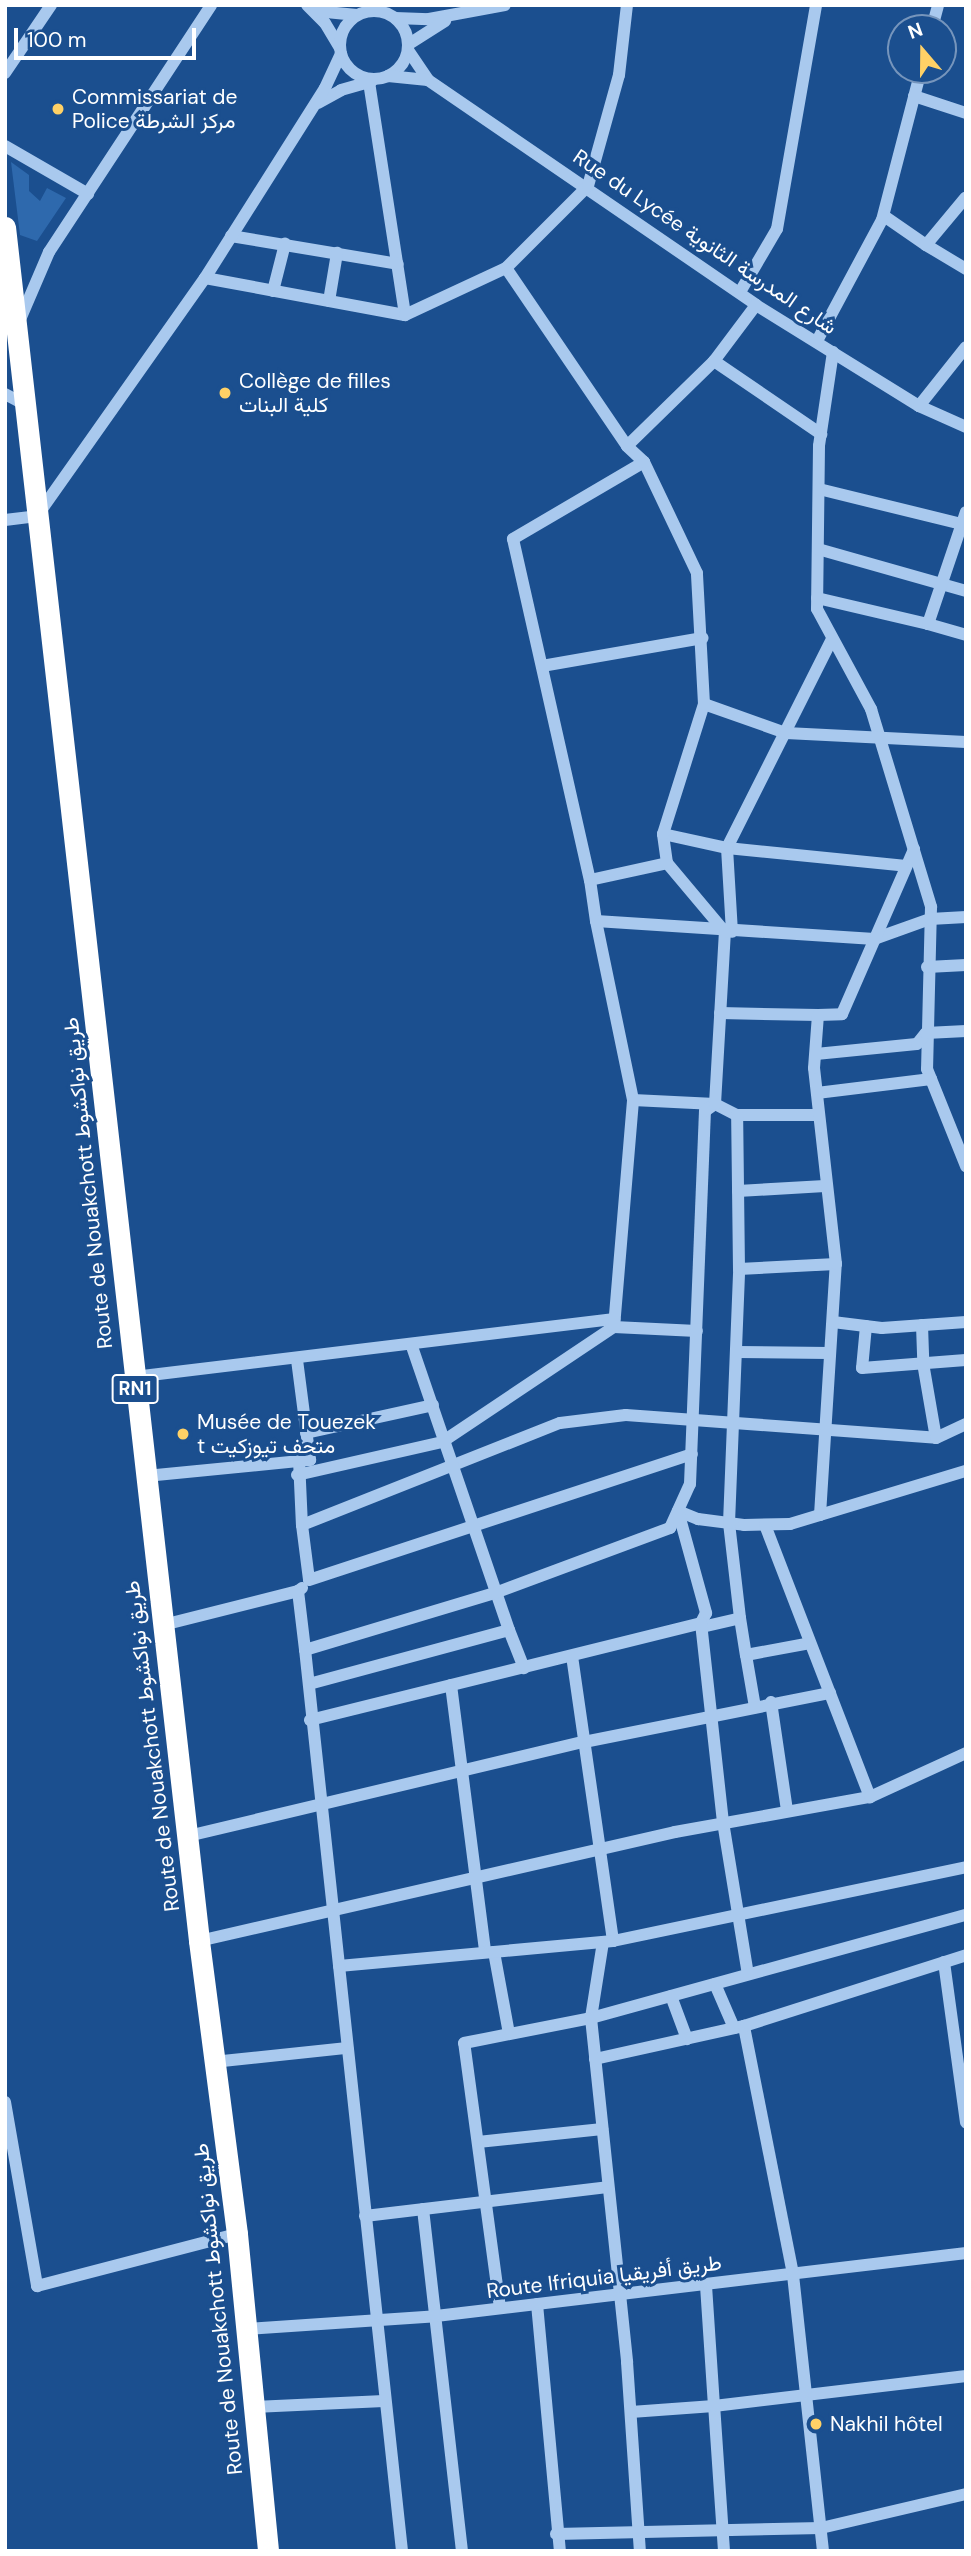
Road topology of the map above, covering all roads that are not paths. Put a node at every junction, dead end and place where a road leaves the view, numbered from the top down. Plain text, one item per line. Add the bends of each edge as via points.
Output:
1 (51, 5) edge
2 (211, 5) edge
3 (505, 5) edge
4 (627, 5) edge
5 (816, 5) edge
6 (311, 8) edge
7 (364, 11) edge
8 (392, 12) edge
9 (455, 16) junction
10 (409, 47) junction
11 (340, 51) junction
12 (5, 73) edge
13 (379, 79) junction
14 (428, 80) junction
15 (917, 84) edge
16 (914, 96) junction
17 (313, 108) junction
18 (966, 113) edge
19 (5, 146) edge
20 (588, 186) junction
21 (89, 194) junction
22 (966, 197) edge
23 (884, 216) junction
24 (5, 227) edge
25 (231, 236) junction
26 (285, 244) junction
27 (926, 245) junction
28 (337, 253) junction
29 (398, 264) junction
30 (506, 268) junction
31 (966, 269) edge
32 (205, 278) junction
33 (273, 291) junction
34 (740, 292) junction
35 (329, 301) junction
36 (756, 304) junction
37 (405, 315) junction
38 (17, 325) junction
39 (817, 341) junction
40 (966, 347) edge
41 (833, 352) junction
42 (714, 361) junction
43 (5, 394) edge
44 (26, 405) junction
45 (919, 406) junction
46 (966, 427) edge
47 (821, 434) junction
48 (627, 446) junction
49 (644, 462) junction
50 (819, 489) junction
51 (37, 516) junction
52 (5, 520) edge
53 (964, 520) edge
54 (818, 550) junction
55 (942, 583) junction
56 (966, 591) edge
57 (817, 598) junction
58 (928, 624) junction
59 (966, 635) edge
60 (703, 638) junction
61 (832, 639) junction
62 (542, 666) junction
63 (704, 704) junction
64 (786, 733) junction
65 (883, 740) junction
66 (966, 742) edge
67 (663, 834) junction
68 (727, 848) junction
69 (914, 849) junction
70 (667, 863) junction
71 (906, 866) junction
72 (590, 880) junction
73 (966, 917) edge
74 (930, 919) junction
75 (596, 921) junction
76 (729, 932) junction
77 (874, 939) junction
78 (966, 965) edge
79 (928, 967) junction
80 (720, 1013) junction
81 (818, 1015) junction
82 (966, 1031) edge
83 (926, 1033) junction
84 (816, 1054) junction
85 (931, 1079) junction
86 (817, 1093) junction
87 (633, 1100) junction
88 (715, 1104) junction
89 (737, 1115) junction
90 (819, 1115) junction
91 (961, 1143) edge
92 (966, 1166) edge
93 (825, 1186) junction
94 (738, 1191) junction
95 (836, 1264) junction
96 (739, 1269) junction
97 (833, 1322) junction
98 (966, 1322) edge
99 (614, 1323) junction
100 (922, 1325) junction
101 (866, 1326) junction
102 (697, 1331) junction
103 (412, 1346) junction
104 (737, 1352) junction
105 (829, 1353) junction
106 (297, 1360) junction
107 (966, 1360) edge
108 (923, 1363) junction
109 (134, 1377) junction
110 (433, 1405) junction
111 (694, 1420) junction
112 (735, 1423) junction
113 (966, 1424) edge
114 (828, 1432) junction
115 (306, 1433) junction
116 (447, 1438) junction
117 (936, 1438) junction
118 (692, 1454) junction
119 (299, 1460) junction
120 (453, 1465) junction
121 (966, 1471) edge
122 (297, 1475) junction
123 (145, 1476) junction
124 (678, 1511) junction
125 (820, 1515) junction
126 (729, 1523) junction
127 (472, 1524) junction
128 (302, 1525) junction
129 (765, 1525) junction
130 (310, 1580) junction
131 (298, 1591) junction
132 (495, 1592) junction
133 (740, 1618) junction
134 (163, 1625) junction
135 (702, 1625) junction
136 (509, 1630) junction
137 (810, 1643) junction
138 (305, 1650) junction
139 (746, 1655) junction
140 (572, 1656) junction
141 (524, 1668) junction
142 (309, 1684) junction
143 (451, 1685) junction
144 (830, 1693) junction
145 (771, 1702) junction
146 (755, 1707) junction
147 (711, 1715) junction
148 (310, 1720) junction
149 (584, 1742) junction
150 (966, 1753) edge
151 (463, 1769) junction
152 (870, 1797) junction
153 (321, 1803) junction
154 (787, 1810) junction
155 (723, 1822) junction
156 (188, 1836) junction
157 (599, 1848) junction
158 (966, 1867) edge
159 (477, 1875) junction
160 (332, 1908) junction
161 (739, 1915) junction
162 (966, 1915) edge
163 (199, 1941) junction
164 (608, 1941) junction
165 (489, 1952) junction
166 (966, 1955) edge
167 (944, 1962) junction
168 (339, 1966) junction
169 (748, 1974) junction
170 (715, 1984) junction
171 (671, 1996) junction
172 (591, 2018) junction
173 (739, 2027) junction
174 (509, 2034) junction
175 (687, 2039) junction
176 (348, 2048) junction
177 (595, 2059) junction
178 (213, 2062) junction
179 (5, 2102) edge
180 (966, 2122) edge
181 (602, 2129) junction
182 (478, 2142) junction
183 (607, 2187) junction
184 (487, 2202) junction
185 (423, 2209) junction
186 (365, 2216) junction
187 (237, 2234) junction
188 (966, 2253) edge
189 (793, 2274) junction
190 (706, 2284) junction
191 (619, 2294) junction
192 (537, 2304) junction
193 (500, 2308) junction
194 (436, 2316) junction
195 (376, 2320) junction
196 (247, 2329) junction
197 (966, 2376) edge
198 (806, 2397) junction
199 (384, 2401) junction
200 (715, 2406) junction
201 (253, 2407) junction
202 (631, 2412) junction
203 (966, 2494) edge
204 (722, 2528) junction
205 (821, 2528) junction
206 (640, 2530) junction
207 (556, 2534) junction
208 (268, 2551) edge
209 (402, 2551) edge
210 (462, 2551) edge
211 (560, 2551) edge
212 (640, 2551) edge
213 (724, 2551) edge
214 (823, 2551) edge

1 - 12 street
2 - 21 street
3 - 9 street
4 - 20 street via 619,75
5 - 34 street via 777,229
6 - 7 street
6 - 11 street
7 - 8 street
7 - 11 street via 344,29
8 - 9 street
8 - 10 street
9 - 10 street
10 - 13 street via 402,65
10 - 14 street, Rue du Lycée شارع المدرسة الثانوية
11 - 13 street via 356,74
11 - 17 street
13 - 14 street, Rue du Lycée شارع المدرسة الثانوية
13 - 17 street via 341,90
13 - 29 street
14 - 20 street, Rue du Lycée شارع المدرسة الثانوية
15 - 16 street
16 - 18 street
16 - 23 street
17 - 25 street
19 - 21 street
20 - 30 street
20 - 34 street, Rue du Lycée شارع المدرسة الثانوية
21 - 38 street via 49,252
22 - 27 street
23 - 27 street
23 - 39 street
24 - 38 highway, Route de Nouakchott طريق نواكشوط / RN1
25 - 26 street
25 - 32 street
26 - 28 street
26 - 33 street
27 - 31 street
28 - 29 street
28 - 35 street
29 - 37 street
30 - 37 street
30 - 48 street
32 - 33 street
32 - 51 street
33 - 35 street
34 - 36 street, Rue du Lycée شارع المدرسة الثانوية
35 - 37 street
36 - 39 street, Rue du Lycée شارع المدرسة الثانوية
36 - 42 street
38 - 44 highway, Route de Nouakchott طريق نواكشوط / RN1
39 - 41 street, Rue du Lycée شارع المدرسة الثانوية
40 - 45 street
41 - 45 street, Rue du Lycée شارع المدرسة الثانوية
41 - 47 street
42 - 47 street
42 - 48 street
43 - 44 street
44 - 51 highway, Route de Nouakchott طريق نواكشوط / RN1
45 - 46 street, Rue du Lycée شارع المدرسة الثانوية
47 - 50 street
48 - 49 street
49 - 60 street via 697,573
49 - 62 street via 513,539
50 - 53 street
50 - 54 street
51 - 52 street
51 - 109 highway, Route de Nouakchott طريق نواكشوط / RN1
53 - 55 street
54 - 55 street
54 - 57 street
55 - 56 street
55 - 58 street
57 - 58 street
57 - 61 street via 817,609
58 - 59 street
60 - 62 street
60 - 63 street
61 - 64 street
61 - 65 street
62 - 72 street
63 - 64 street
63 - 67 street
64 - 65 street
64 - 68 street
65 - 66 street
65 - 69 street
67 - 68 street
67 - 70 street
68 - 71 street
68 - 76 street
69 - 71 street
69 - 74 street
70 - 72 street
70 - 76 street
71 - 77 street
72 - 75 street
73 - 74 street
74 - 77 street
74 - 79 street
75 - 76 street
75 - 87 street
76 - 77 street
76 - 80 street
77 - 81 street via 842,1014
78 - 79 street
79 - 83 street
80 - 81 street
80 - 88 street
81 - 84 street
82 - 83 street
83 - 84 street via 917,1044
83 - 85 street
84 - 86 street
85 - 86 street
85 - 91 street
86 - 90 street
87 - 88 street
87 - 99 street
88 - 89 street
88 - 102 street via 705,1111
89 - 90 street
89 - 94 street
90 - 93 street
91 - 92 street
93 - 94 street
93 - 95 street
94 - 96 street
95 - 96 street
95 - 97 street
96 - 104 street
97 - 101 street
97 - 105 street
98 - 100 street
99 - 102 street
99 - 103 street
99 - 116 street
100 - 101 street
100 - 108 street
101 - 108 street via 862,1368
102 - 111 street
103 - 106 street
103 - 110 street
104 - 105 street
104 - 112 street
105 - 114 street
106 - 109 street
106 - 115 street
107 - 108 street
108 - 117 street
109 - 123 highway, Route de Nouakchott طريق نواكشوط / RN1
110 - 115 street
110 - 116 street
111 - 112 street
111 - 118 street
111 - 120 street via 626,1415 561,1423
112 - 114 street
112 - 126 street
113 - 117 street
114 - 117 street
114 - 125 street
115 - 119 street via 310,1460
116 - 120 street
116 - 122 street
118 - 124 street via 690,1484
118 - 127 street
119 - 122 street
119 - 123 street
120 - 127 street
120 - 128 street
121 - 125 street
122 - 128 street
123 - 134 highway, Route de Nouakchott طريق نواكشوط / RN1
124 - 126 street
124 - 132 street via 670,1528
124 - 135 street via 706,1613
125 - 129 street
126 - 129 street
126 - 133 street
127 - 130 street
127 - 132 street
128 - 130 street
129 - 137 street
130 - 131 street
131 - 134 street
131 - 138 street
132 - 136 street
132 - 138 street
133 - 135 street
133 - 139 street
134 - 156 highway, Route de Nouakchott طريق نواكشوط / RN1
135 - 140 street
135 - 147 street
136 - 141 street
136 - 142 street
137 - 139 street
137 - 144 street
138 - 142 street
139 - 146 street
140 - 141 street
140 - 149 street
141 - 143 street
142 - 148 street
143 - 148 street
143 - 151 street
144 - 145 street
144 - 152 street
145 - 146 street
145 - 154 street
146 - 147 street
147 - 149 street
147 - 155 street
148 - 153 street
149 - 151 street
149 - 157 street
150 - 152 street
151 - 153 street
151 - 159 street
152 - 154 street
153 - 156 street
153 - 160 street
154 - 155 street
155 - 157 street
155 - 161 street
156 - 163 highway, Route de Nouakchott طريق نواكشوط / RN1
157 - 159 street
157 - 164 street
158 - 161 street
159 - 160 street
159 - 165 street
160 - 163 street
160 - 168 street
161 - 164 street
161 - 169 street
162 - 169 street
163 - 178 highway, Route de Nouakchott طريق نواكشوط / RN1
164 - 165 street
164 - 172 street
165 - 168 street
165 - 174 street
166 - 167 street
167 - 173 street
167 - 180 street
168 - 176 street
169 - 170 street
170 - 171 street
170 - 173 street
171 - 172 street
171 - 175 street
172 - 174 street
172 - 177 street
173 - 175 street
173 - 189 street
174 - 182 street via 464,2043
175 - 177 street
176 - 178 street
176 - 186 street
177 - 181 street
178 - 187 highway, Route de Nouakchott طريق نواكشوط / RN1
179 - 187 street via 37,2286
181 - 182 street
181 - 183 street
182 - 184 street
183 - 184 street
183 - 191 street
184 - 185 street
184 - 193 street
185 - 186 street
185 - 194 street
186 - 195 street
187 - 196 highway, Route de Nouakchott طريق نواكشوط / RN1
188 - 189 street, Route Ifriquia طريق أفريقيا
189 - 190 street, Route Ifriquia طريق أفريقيا
189 - 198 street
190 - 191 street, Route Ifriquia طريق أفريقيا
190 - 200 street
191 - 192 street, Route Ifriquia طريق أفريقيا
191 - 202 street
192 - 193 street, Route Ifriquia طريق أفريقيا
192 - 207 street
193 - 194 street, Route Ifriquia طريق أفريقيا
194 - 195 street, Route Ifriquia طريق أفريقيا
194 - 210 street
195 - 196 street, Route Ifriquia طريق أفريقيا
195 - 199 street
196 - 201 highway, Route de Nouakchott طريق نواكشوط / RN1
197 - 198 street
198 - 200 street
198 - 205 street
199 - 201 street
199 - 209 street
200 - 202 street
200 - 204 street
201 - 208 highway, Route de Nouakchott طريق نواكشوط / RN1
202 - 206 street
203 - 205 street
204 - 205 street
204 - 206 street
204 - 213 street
205 - 214 street
206 - 207 street
206 - 212 street
207 - 211 street

